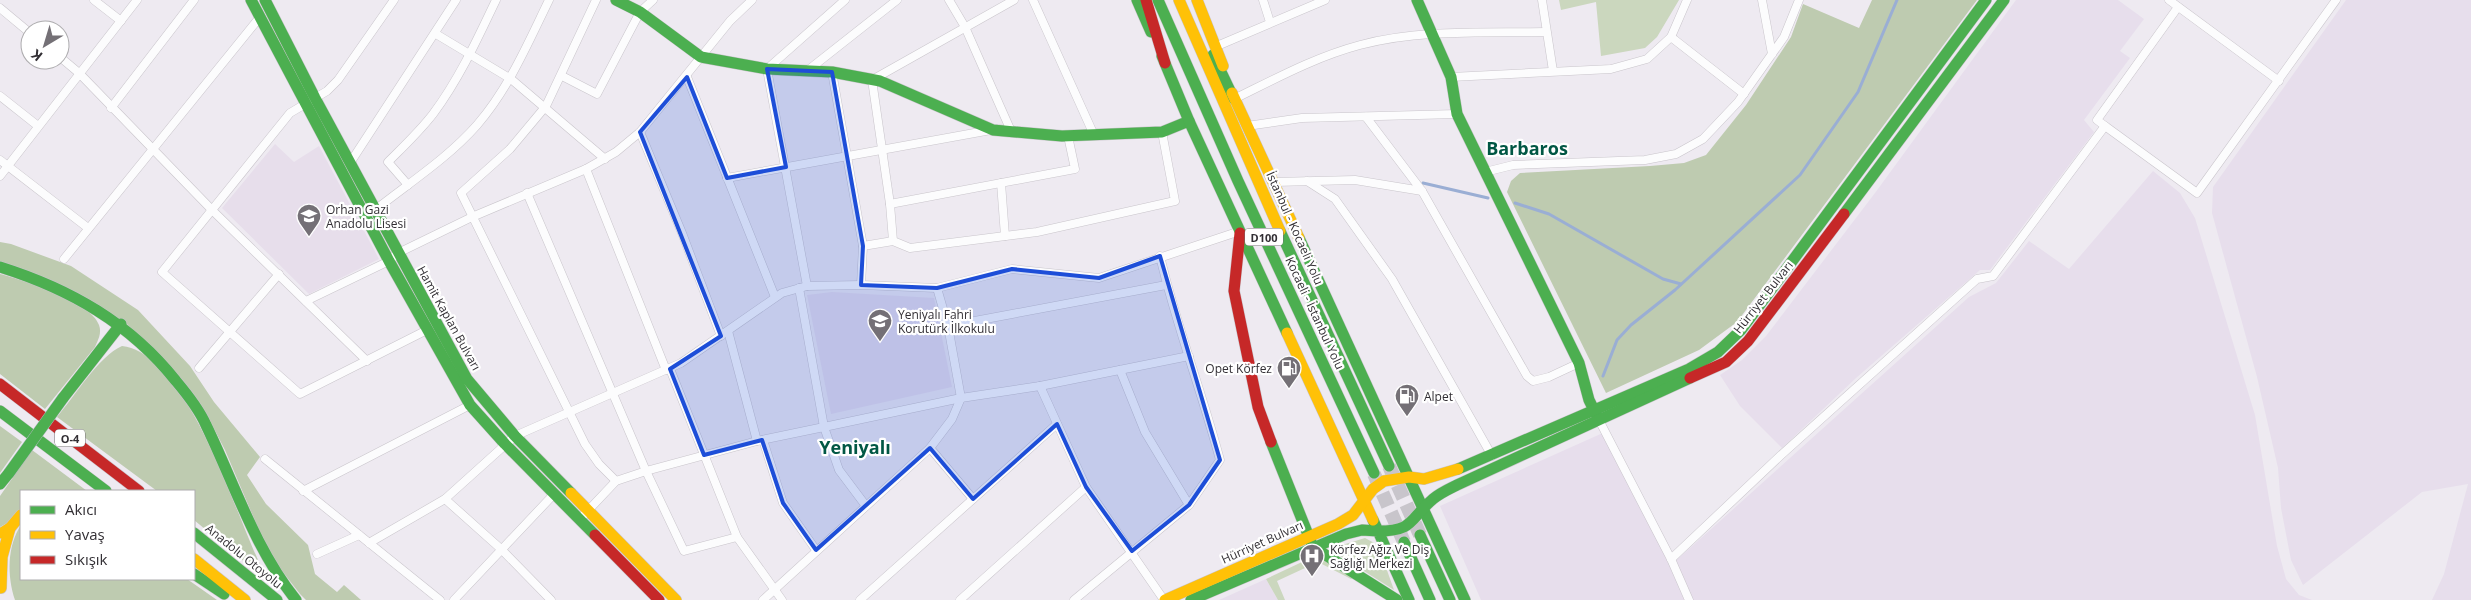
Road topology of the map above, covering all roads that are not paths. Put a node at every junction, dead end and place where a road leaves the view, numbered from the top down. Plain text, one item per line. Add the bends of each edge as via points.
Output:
1 (94, 0) edge
2 (137, 0) edge
3 (251, 0) edge
4 (266, 0) edge
5 (394, 0) edge
6 (456, 0) edge
7 (496, 0) edge
8 (549, 0) edge
9 (596, 0) edge
10 (616, 0) edge
11 (653, 0) edge
12 (752, 0) edge
13 (845, 0) edge
14 (898, 0) edge
15 (949, 0) edge
16 (1014, 0) edge
17 (1033, 0) edge
18 (1137, 0) edge
19 (1146, 0) edge
20 (1158, 0) edge
21 (1179, 0) edge
22 (1187, 0) edge
23 (1197, 0) edge
24 (1263, 0) edge
25 (1325, 0) edge
26 (1417, 0) edge
27 (1542, 0) edge
28 (1688, 0) edge
29 (1762, 0) edge
30 (1799, 0) edge
31 (1986, 0) edge
32 (2004, 0) edge
33 (2169, 0) edge
34 (2336, 0) edge
35 (192, 1) edge
36 (2178, 7) junction
37 (0, 8) edge
38 (640, 12) junction
39 (260, 17) junction
40 (121, 21) junction
41 (1270, 22) junction
42 (20, 24) edge
43 (965, 27) junction
44 (1546, 32) junction
45 (1430, 33) junction
46 (436, 34) junction
47 (1671, 37) junction
48 (1217, 46) junction
49 (1772, 54) junction
50 (470, 55) junction
51 (701, 57) junction
52 (1165, 64) junction
53 (70, 66) edge
54 (768, 69) junction
55 (807, 71) junction
56 (1553, 71) junction
57 (832, 72) junction
58 (79, 73) junction
59 (562, 76) junction
60 (687, 77) junction
61 (1451, 77) junction
62 (510, 79) junction
63 (872, 80) junction
64 (2278, 80) junction
65 (1744, 94) junction
66 (0, 96) edge
67 (315, 98) junction
68 (1234, 100) junction
69 (304, 103) junction
70 (546, 106) junction
71 (111, 108) junction
72 (1457, 114) junction
73 (1366, 117) junction
74 (1189, 121) junction
75 (38, 126) junction
76 (1247, 126) junction
77 (2105, 126) junction
78 (993, 130) junction
79 (1011, 131) junction
80 (640, 132) junction
81 (1162, 132) junction
82 (1094, 135) junction
83 (1068, 136) junction
84 (154, 150) junction
85 (881, 150) junction
86 (847, 154) junction
87 (605, 159) junction
88 (0, 160) edge
89 (350, 163) junction
90 (8, 166) junction
91 (786, 167) junction
92 (586, 169) junction
93 (1485, 172) junction
94 (0, 176) edge
95 (727, 178) junction
96 (1307, 181) junction
97 (1274, 182) junction
98 (1001, 183) junction
99 (408, 185) junction
100 (1422, 191) junction
101 (527, 193) junction
102 (890, 204) junction
103 (376, 210) junction
104 (213, 211) junction
105 (472, 217) junction
106 (88, 228) junction
107 (1240, 231) junction
108 (1005, 236) junction
109 (893, 241) junction
110 (863, 246) junction
111 (1160, 256) junction
112 (393, 257) junction
113 (64, 259) dead end
114 (0, 267) edge
115 (279, 274) junction
116 (861, 285) junction
117 (1166, 285) junction
118 (803, 287) junction
119 (937, 288) junction
120 (775, 297) junction
121 (306, 301) junction
122 (122, 324) junction
123 (948, 326) junction
124 (427, 330) junction
125 (728, 331) junction
126 (230, 332) junction
127 (721, 336) junction
128 (1189, 356) junction
129 (367, 361) junction
130 (1579, 363) junction
131 (199, 368) dead end
132 (668, 370) junction
133 (1120, 370) junction
134 (0, 384) edge
135 (1040, 386) junction
136 (614, 393) junction
137 (961, 398) junction
138 (470, 405) junction
139 (0, 411) edge
140 (570, 413) junction
141 (1596, 415) junction
142 (1058, 424) junction
143 (824, 426) junction
144 (515, 436) junction
145 (760, 441) junction
146 (505, 444) junction
147 (930, 448) junction
148 (704, 455) junction
149 (1492, 456) junction
150 (265, 459) dead end
151 (1389, 466) tunnel mouth
152 (646, 471) junction
153 (1374, 473) tunnel mouth
154 (1409, 478) junction
155 (616, 481) junction
156 (0, 484) edge
157 (1086, 487) junction
158 (105, 490) edge
159 (138, 490) edge
160 (303, 490) junction
161 (555, 493) junction
162 (445, 499) junction
163 (973, 499) junction
164 (1365, 501) junction
165 (1189, 505) junction
166 (866, 506) junction
167 (1424, 511) junction
168 (584, 514) junction
169 (20, 516) edge
170 (5, 531) edge
171 (1378, 532) junction
172 (195, 534) edge
173 (359, 535) junction
174 (1420, 535) tunnel mouth
175 (737, 537) junction
176 (1310, 542) junction
177 (1404, 542) tunnel mouth
178 (369, 543) junction
179 (501, 548) junction
180 (816, 550) junction
181 (1132, 551) junction
182 (317, 554) dead end
183 (1670, 559) junction
184 (195, 560) edge
185 (195, 575) edge
186 (0, 587) edge
187 (773, 591) junction
188 (234, 600) edge
189 (245, 600) edge
190 (277, 600) edge
191 (296, 600) edge
192 (440, 600) edge
193 (454, 600) edge
194 (550, 600) edge
195 (659, 600) edge
196 (676, 600) edge
197 (763, 600) edge
198 (782, 600) edge
199 (860, 600) edge
200 (960, 600) edge
201 (1074, 600) edge
202 (1164, 600) edge
203 (1191, 600) edge
204 (1397, 600) edge
205 (1409, 600) edge
206 (1430, 600) edge
207 (1450, 600) edge
208 (1465, 600) edge
209 (1689, 600) edge

1 - 40 street
2 - 40 street
3 - 39 main road, Hamit Kaplan Bulvarı
4 - 67 main road, Hamit Kaplan Bulvarı
5 - 67 street via 338,80
6 - 46 street
7 - 50 street
8 - 62 street
9 - 59 street
10 - 38 main road
11 - 38 street
12 - 51 street
13 - 54 street
14 - 55 street
15 - 43 street
16 - 43 street
17 - 82 street
18 - 52 main road
19 - 52 main road
20 - 153 main road, Kocaeli - İstanbul Yolu / D100
21 - 151 main road, İstanbul - Kocaeli Yolu / D100 via 1291,255
22 - 68 main road
23 - 48 main road
24 - 41 street
25 - 41 street
26 - 45 main road
27 - 44 street
28 - 47 street
29 - 49 street
30 - 49 street via 1784,36
31 - 141 main road, Hürriyet Bulvarı via 1740,330 1718,352
32 - 141 main road, Hürriyet Bulvarı via 1748,341 1726,362
33 - 36 street
34 - 64 street
35 - 71 street
36 - 64 street
36 - 77 street via 2097,120
37 - 42 street
38 - 51 main road
38 - 59 street via 597,94
39 - 69 main road, Hamit Kaplan Bulvarı
39 - 84 street
40 - 58 street
41 - 48 street
43 - 63 street
43 - 79 street
44 - 45 street
44 - 56 street
45 - 61 main road
45 - 68 street via 1360,45 1297,67
46 - 50 street
46 - 89 street
47 - 56 street via 1647,59 1611,69
47 - 65 street
48 - 68 main road
49 - 65 street
50 - 62 street
50 - 99 street via 432,114 388,162
51 - 54 main road
51 - 60 street
52 - 74 main road
53 - 58 street
54 - 55 main road
54 - 91 street
55 - 57 main road
56 - 61 street
57 - 63 main road
57 - 86 street
58 - 71 street
58 - 75 street
59 - 70 street
60 - 80 street
60 - 95 street
61 - 72 main road
62 - 70 street
62 - 99 street via 468,134
63 - 78 main road
63 - 85 street
64 - 77 street via 2196,193
65 - 93 street via 1702,138 1676,154 1645,160 1513,165
66 - 75 street
67 - 69 street
67 - 89 main road, Hamit Kaplan Bulvarı
68 - 76 main road
69 - 104 street via 290,113
69 - 112 main road, Hamit Kaplan Bulvarı
70 - 87 street
70 - 105 street via 510,149 461,193
71 - 84 street
72 - 73 street
72 - 93 main road
73 - 76 street via 1302,118
73 - 100 street
74 - 81 main road
74 - 107 main road
75 - 90 street
76 - 97 main road
77 - 183 street via 1993,276 1977,279
78 - 79 main road
78 - 85 street
79 - 83 main road
80 - 87 street
80 - 127 street
81 - 82 main road
81 - 108 street via 1175,201 1072,226
82 - 83 main road
83 - 98 street via 1075,169
84 - 104 street
84 - 106 street
85 - 86 street
85 - 102 street
86 - 91 street
86 - 110 street
87 - 92 street
88 - 90 street
89 - 103 main road, Hamit Kaplan Bulvarı
90 - 94 street
90 - 106 street
91 - 95 street
91 - 118 street
92 - 101 street
92 - 132 street
93 - 130 main road
95 - 120 street
96 - 97 street
96 - 100 street via 1356,180
96 - 149 street via 1335,200 1392,279
97 - 154 main road
98 - 102 street
98 - 108 street
99 - 103 street
100 - 130 street via 1527,376 1534,381 1541,380
101 - 105 street
101 - 136 street
102 - 109 street
103 - 112 main road, Hamit Kaplan Bulvarı
104 - 115 street
104 - 126 street via 162,272
105 - 112 street
105 - 140 street
106 - 113 street
107 - 111 street
107 - 164 main road
107 - 176 main road via 1234,291 1258,407
108 - 109 street via 910,248
109 - 110 street
110 - 116 street
111 - 117 street
111 - 119 street via 1098,278 1012,269
112 - 121 street
112 - 124 main road, Hamit Kaplan Bulvarı
112 - 144 main road, Hamit Kaplan Bulvarı via 466,379
114 - 122 main road via 68,292
115 - 121 street
115 - 126 street
116 - 118 street
116 - 119 street
117 - 123 street
117 - 128 street
118 - 120 street
118 - 143 street
119 - 123 street
120 - 125 street
121 - 129 street
122 - 156 main road, bridge
122 - 191 main road via 160,362 194,404 217,446 262,551 280,582
123 - 137 street
124 - 129 street
124 - 138 main road, Hamit Kaplan Bulvarı
125 - 127 street
125 - 145 street
126 - 129 street via 300,394
126 - 131 street
127 - 132 street
128 - 133 street
128 - 165 street via 1220,460
130 - 141 main road
132 - 136 street
132 - 148 street
133 - 135 street
133 - 165 street via 1145,432
134 - 159 main road, O-4
135 - 137 street
135 - 142 street
136 - 140 street
136 - 152 street
137 - 143 street
137 - 147 street via 952,419
138 - 146 main road, Hamit Kaplan Bulvarı
138 - 160 street
139 - 158 main road, O-4
140 - 144 street
140 - 155 street via 592,456
141 - 149 main road, Hürriyet Bulvarı
141 - 167 main road, Hürriyet Bulvarı via 1457,485 1433,499
141 - 183 street
142 - 157 street
142 - 163 street
143 - 145 street
143 - 166 street via 839,470
144 - 146 street
144 - 168 main road, Hamit Kaplan Bulvarı
145 - 148 street
145 - 180 street via 784,503
146 - 161 main road, Hamit Kaplan Bulvarı
146 - 162 street
147 - 163 street
147 - 166 street
148 - 152 street
148 - 175 street
149 - 154 main road, Hürriyet Bulvarı via 1443,475
150 - 160 street
152 - 155 street
152 - 175 street via 684,551
154 - 164 main road, Hürriyet Bulvarı via 1384,481
154 - 167 main road
155 - 168 street
157 - 181 street
157 - 200 street
160 - 173 street
161 - 168 main road, Hamit Kaplan Bulvarı
161 - 179 street
162 - 178 street
162 - 179 street
163 - 199 street
164 - 171 main road
164 - 176 main road, Hürriyet Bulvarı via 1347,519
165 - 181 street
166 - 180 street
167 - 171 main road, Hürriyet Bulvarı via 1404,529
167 - 208 main road
168 - 195 main road, Hamit Kaplan Bulvarı
168 - 196 main road, Hamit Kaplan Bulvarı
169 - 170 main road
170 - 186 main road
171 - 176 main road, Hürriyet Bulvarı via 1354,531
171 - 205 main road
172 - 190 main road, Anadolu Otoyolu
173 - 178 street
173 - 182 street
174 - 207 main road
175 - 187 street
176 - 202 main road, Hürriyet Bulvarı
176 - 203 main road, Hürriyet Bulvarı
176 - 204 main road
177 - 206 main road
178 - 192 street
179 - 193 street
179 - 194 street
180 - 187 street
181 - 201 street
181 - 202 street
183 - 209 street
184 - 189 main road
185 - 188 main road
187 - 197 street
187 - 198 street

